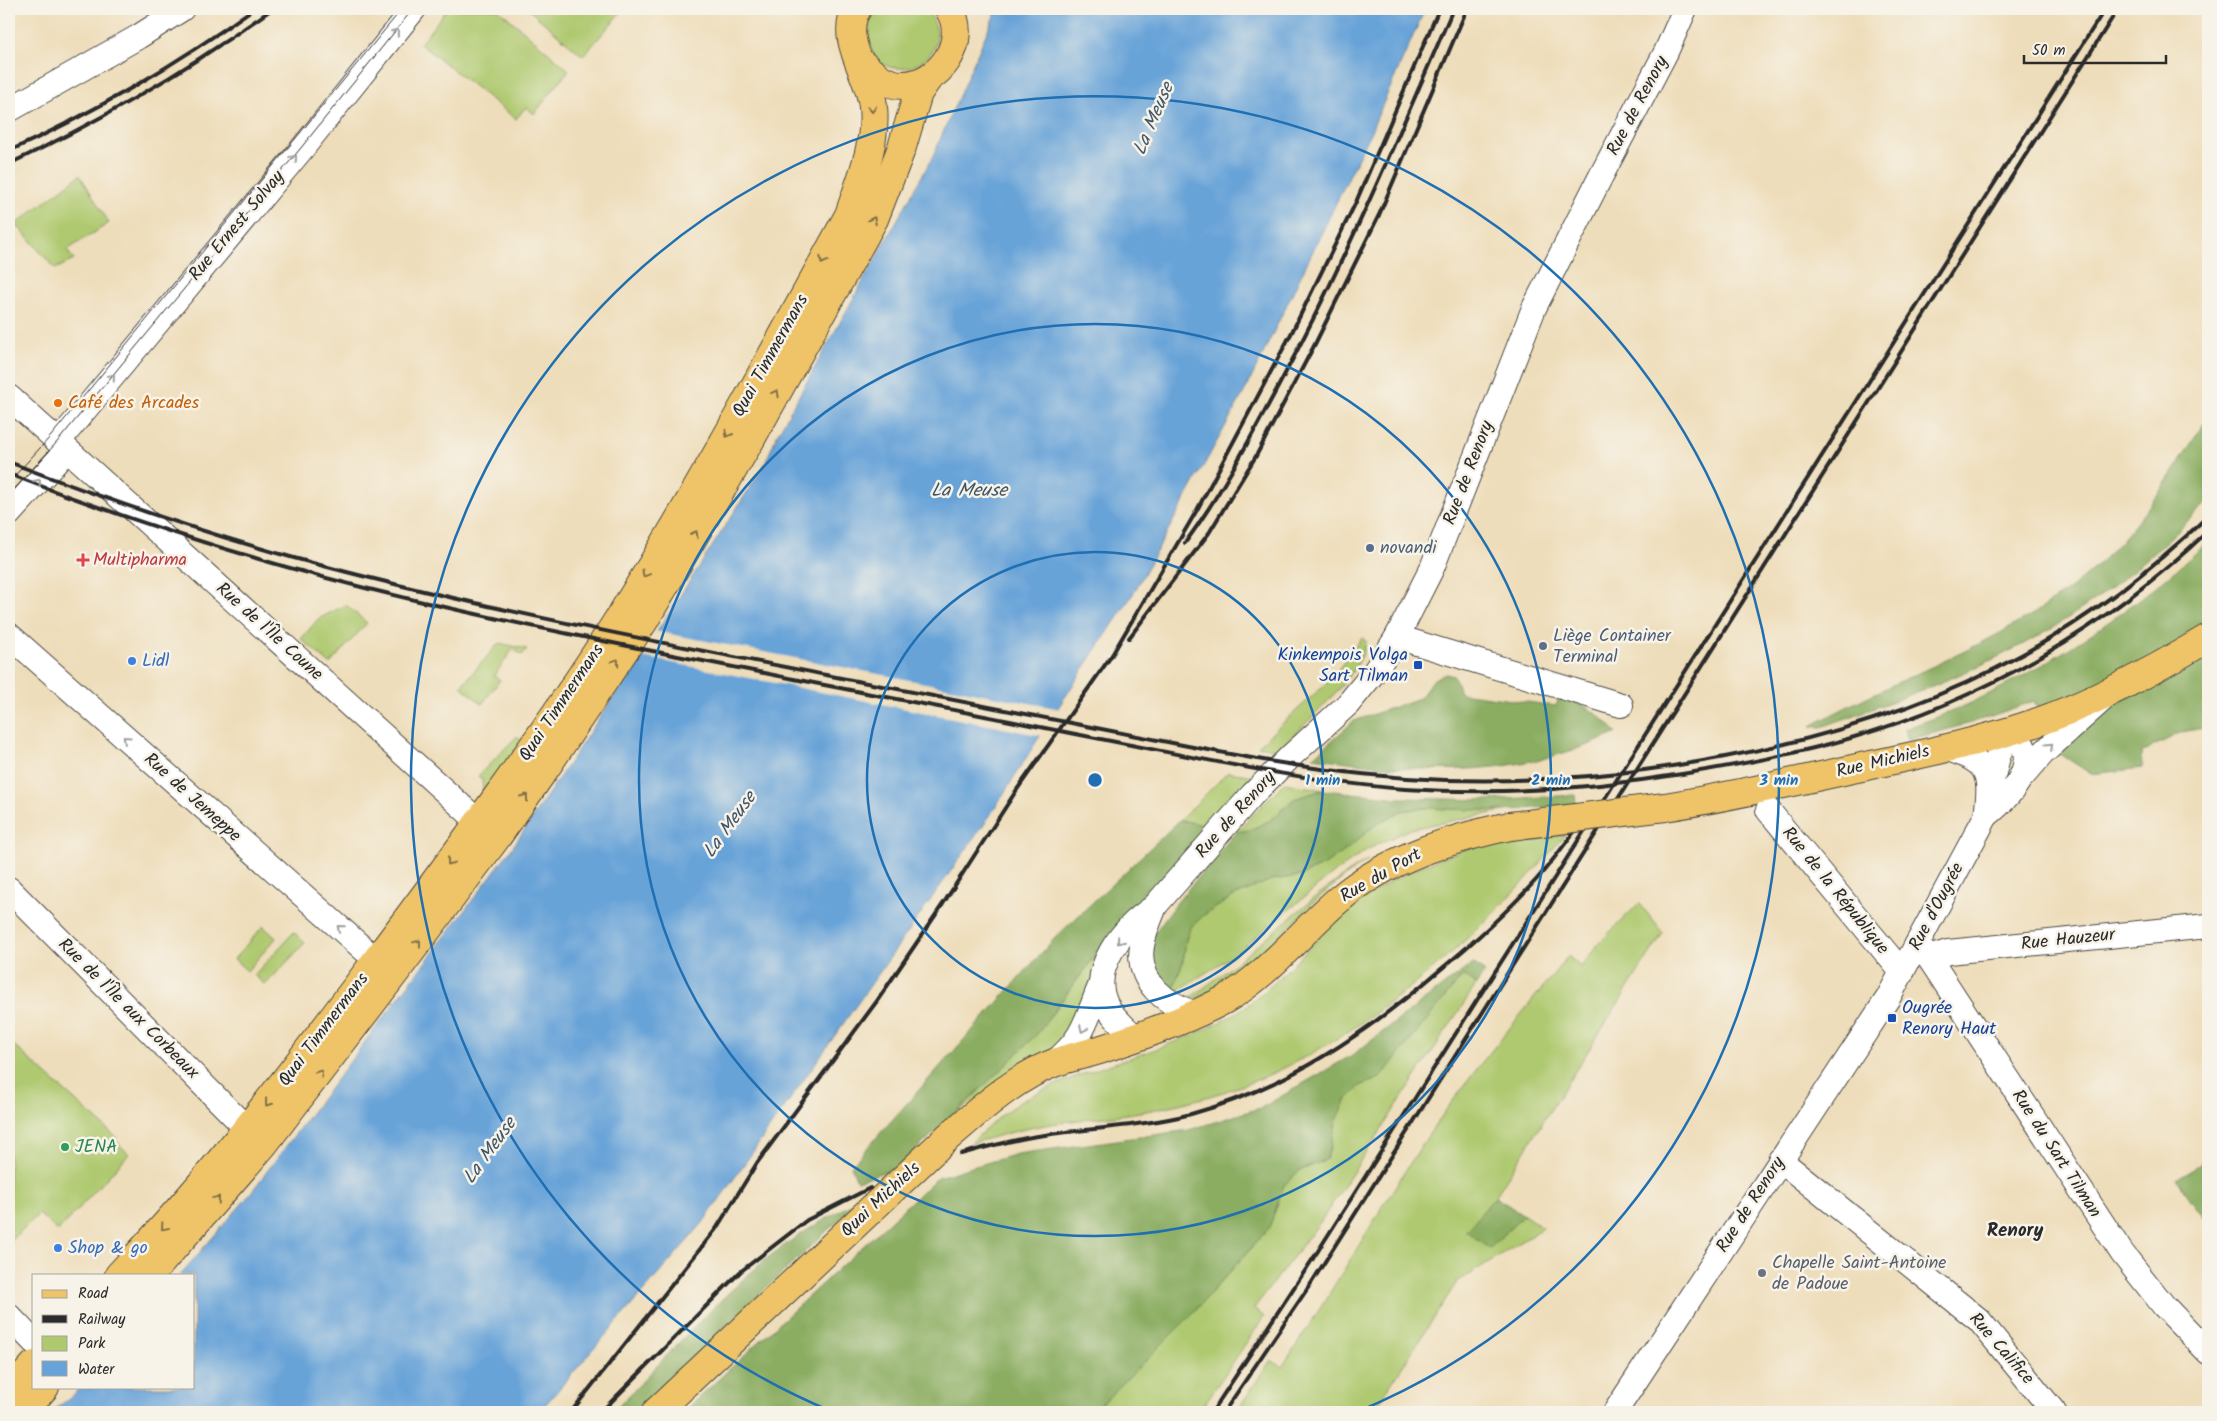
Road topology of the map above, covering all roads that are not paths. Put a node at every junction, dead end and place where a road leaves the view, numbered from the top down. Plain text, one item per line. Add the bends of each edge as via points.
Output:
1 (182, 9) edge
2 (414, 9) edge
3 (857, 9) edge
4 (1685, 9) edge
5 (952, 11) edge
6 (860, 62) junction
7 (927, 80) junction
8 (9, 110) edge
9 (9, 398) edge
10 (62, 446) junction
11 (9, 514) edge
12 (9, 634) edge
13 (1397, 637) junction
14 (2208, 638) edge
15 (2113, 690) junction
16 (1621, 705) dead end
17 (2011, 731) junction
18 (1944, 748) junction
19 (2018, 782) junction
20 (1990, 788) junction
21 (1665, 807) joint
22 (1768, 810) dead end
23 (1986, 816) junction
24 (480, 823) junction
25 (9, 889) edge
26 (1154, 907) junction
27 (2208, 926) edge
28 (1923, 951) junction
29 (376, 960) junction
30 (1902, 972) junction
31 (1100, 986) junction
32 (1156, 990) junction
33 (1888, 998) joint
34 (1196, 1014) junction
35 (1142, 1035) junction
36 (1053, 1063) junction
37 (247, 1129) junction
38 (1780, 1160) junction
39 (120, 1274) edge
40 (151, 1274) edge
41 (9, 1316) edge
42 (32, 1340) edge
43 (2208, 1352) edge
44 (32, 1367) edge
45 (45, 1388) edge
46 (9, 1393) edge
47 (22, 1412) edge
48 (656, 1412) edge
49 (1615, 1412) edge
50 (2054, 1412) edge

1 - 8 street
10 -> 2 street, Rue Ernest Solvay
3 - 6 main road, Quai Timmermans via 851,39
4 - 13 street, Rue de Renory via 1534,308 1432,568
5 - 7 main road via 956,40 946,63
6 - 7 main road via 878,79 902,85
6 -> 24 main road, Quai Timmermans via 874,108 871,140 849,215 731,429 622,614
40 -> 7 main road, Quai Timmermans via 264,1144 394,974 497,837 644,621 874,219 902,147 918,93
9 - 10 street, Rue de l'Île Coune
11 -> 10 street, Rue Ernest Solvay
10 - 24 street, Rue de l'Île Coune
29 -> 12 street, Rue de Jemeppe
13 - 16 street
13 - 26 street, Rue de Renory via 1348,704 1252,795
14 - 15 main road, Rue d'Ougrée
15 - 17 main road, Rue d'Ougrée via 2058,715
19 -> 15 street, Rue d'Ougrée via 2043,753
17 - 18 main road, Rue Michiels
17 - 19 street, Rue d'Ougrée via 2022,742 2027,755
17 - 20 street, Rue d'Ougrée via 1999,753
18 - 20 street via 1974,759 1982,768
18 - 21 main road, Rue Michiels
19 - 23 street, Rue d'Ougrée via 2003,802
20 - 23 street, Rue d'Ougrée
21 - 34 main road, Rue du Port, bridge via 1510,826 1480,832 1410,856 1339,899 1250,983
22 - 30 street, Rue de la République
23 - 28 street, Rue d'Ougrée
24 -> 29 main road, Quai Timmermans
25 - 37 street, Rue de l'Île aux Corbeaux
26 -> 31 street, Rue de Renory via 1139,917 1114,948 1108,957
26 - 32 street, Rue de Renory via 1141,949 1145,972
27 - 28 street, Rue Hauzeur via 1948,952
28 - 30 street, Rue d'Ougrée
28 - 43 street, Rue du Sart Tilman via 2122,1253 2164,1306
29 -> 37 main road, Quai Timmermans
30 - 33 street, Rue d'Ougrée
31 - 35 street via 1108,1008
31 -> 36 street, Rue de Renory via 1080,1036
32 - 34 street, Rue de Renory via 1166,1001
32 - 35 street, Rue de Renory via 1158,1012
33 - 38 street, Rue de Renory
34 - 35 main road, Rue du Port
35 - 36 main road, Quai Michiels
36 - 48 main road, Quai Michiels via 997,1097 948,1137
37 -> 39 main road, Quai Timmermans via 161,1231
38 - 49 street, Rue de Renory
38 - 50 street, Rue Califice via 1979,1320
41 - 42 street
44 - 46 main road
45 - 47 main road

